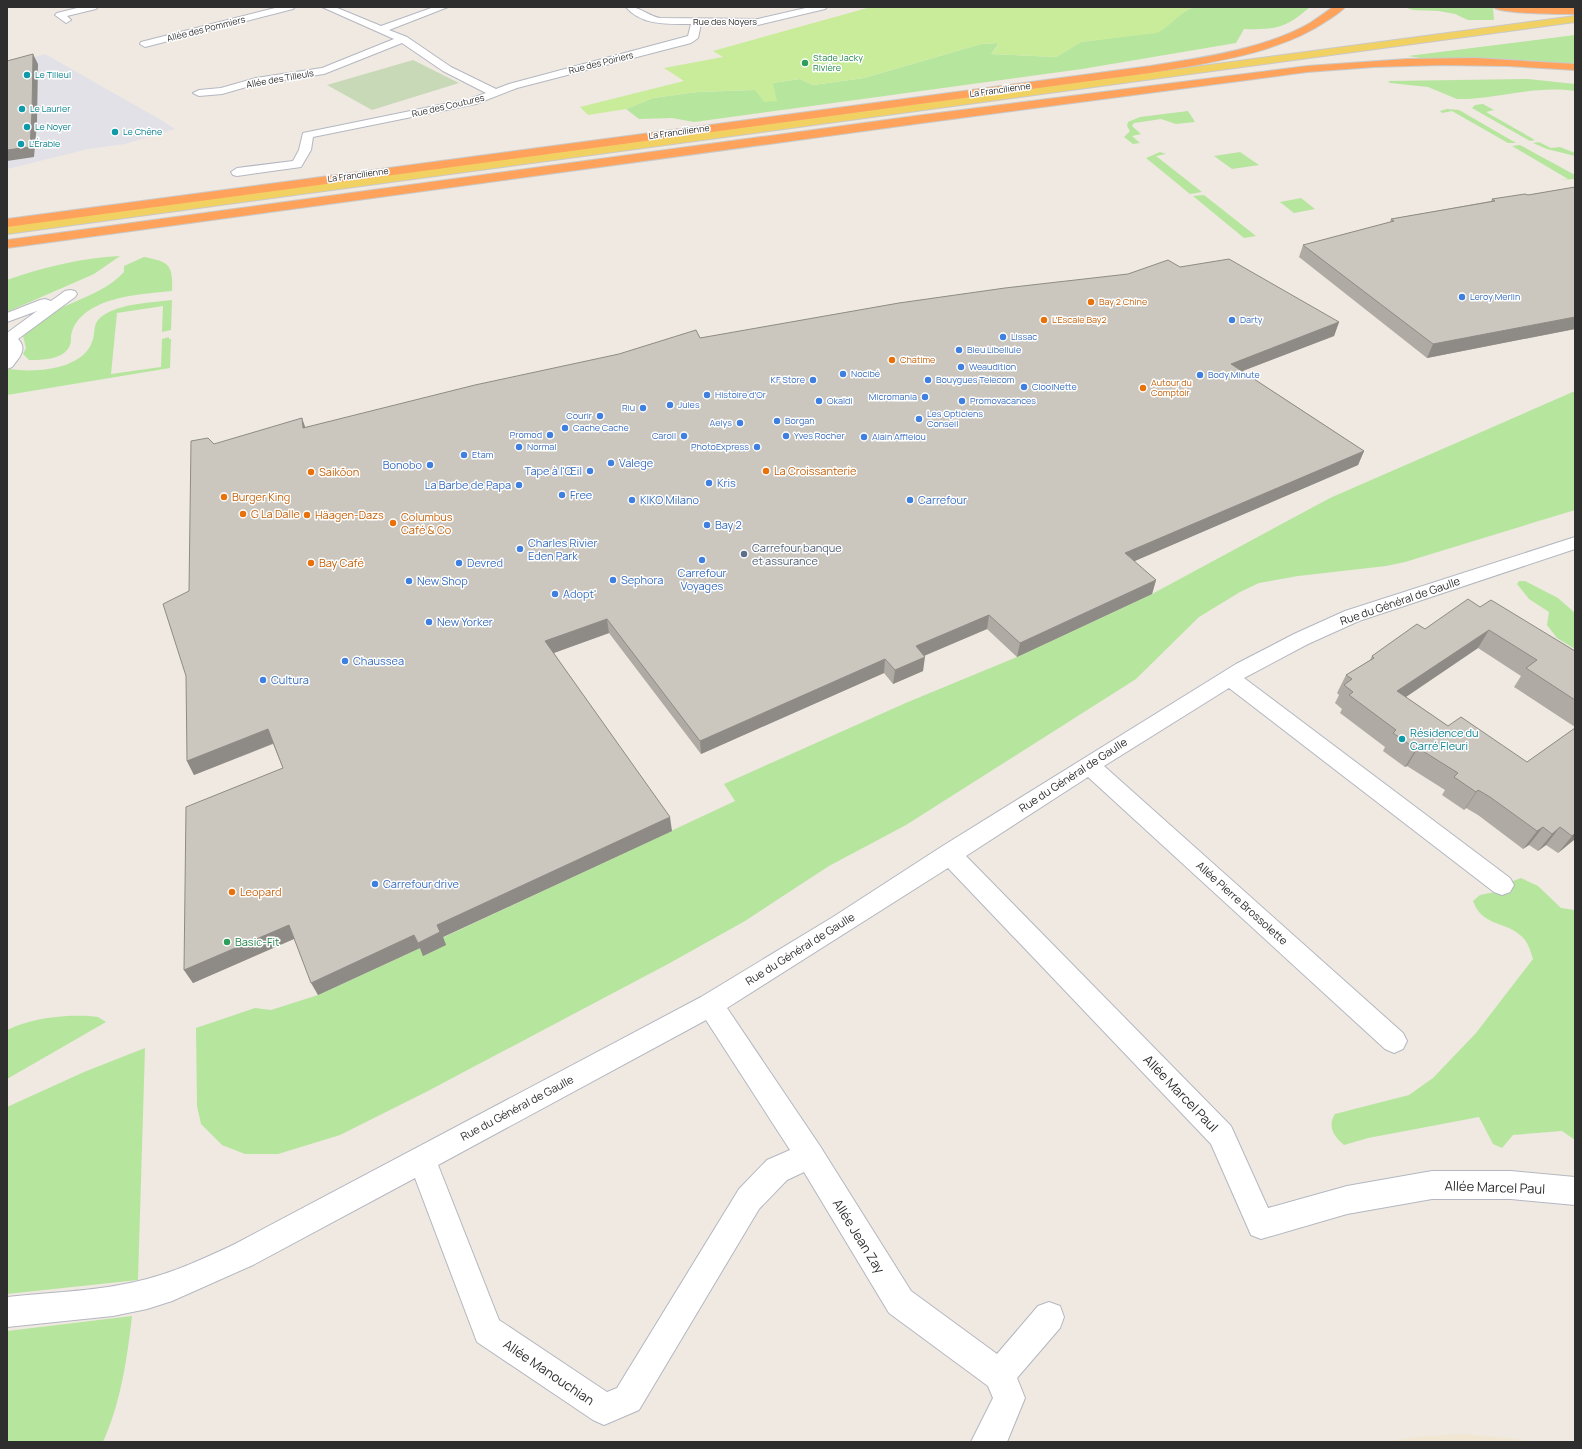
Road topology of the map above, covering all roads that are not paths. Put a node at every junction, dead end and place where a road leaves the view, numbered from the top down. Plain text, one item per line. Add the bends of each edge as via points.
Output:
1 (93, 7) edge
2 (290, 7) edge
3 (327, 7) edge
4 (444, 7) edge
5 (631, 7) edge
6 (822, 7) edge
7 (1340, 7) edge
8 (1498, 7) edge
9 (1575, 11) edge
10 (1575, 19) edge
11 (66, 20) dead end
12 (697, 22) junction
13 (1575, 28) edge
14 (382, 29) junction
15 (403, 39) junction
16 (145, 44) dead end
17 (1575, 67) edge
18 (1229, 79) junction
19 (494, 92) junction
20 (199, 93) dead end
21 (237, 172) dead end
22 (7, 223) edge
23 (7, 230) edge
24 (7, 244) edge
25 (7, 318) edge
26 (9, 338) edge
27 (7, 364) edge
28 (1575, 543) edge
29 (1229, 677) junction
30 (1089, 765) junction
31 (949, 854) junction
32 (1502, 885) dead end
33 (710, 1005) junction
34 (1394, 1041) dead end
35 (810, 1156) junction
36 (422, 1159) junction
37 (1575, 1191) edge
38 (7, 1312) edge
39 (1049, 1317) dead end
40 (998, 1375) junction
41 (987, 1442) edge

1 - 11 street via 60,15
2 - 16 street, Allée des Pommiers
3 - 14 street, Rue des Coutures
4 - 14 street
5 - 12 street, Rue des Noyers via 650,19
6 - 12 street, Rue des Noyers via 769,21
7 - 22 highway, La Francilienne via 1313,26 1286,37 1226,55 1174,65
8 - 9 highway
10 - 23 main road
12 - 19 street, Rue des Poiriers via 693,38 687,41
13 - 18 main road via 1242,71
14 - 15 street, Rue des Coutures
15 - 19 street, Rue des Coutures via 447,69
15 - 20 street, Allée des Tilleuls via 324,71 256,81 222,91
17 - 18 highway, La Francilienne via 1507,62 1423,62 1331,67
18 - 24 highway, La Francilienne
19 - 21 street, Rue des Coutures via 472,102 307,135 305,150 297,164
25 - 26 street via 70,294
26 - 27 street via 15,345 15,353
28 - 29 street, Rue du Général de Gaulle via 1352,616 1301,638
29 - 30 street, Rue du Général de Gaulle
29 - 32 street
30 - 31 street, Rue du Général de Gaulle
30 - 34 street, Allée Pierre Brossolette
31 - 33 street, Rue du Général de Gaulle via 842,924
31 - 37 street, Allée Marcel Paul via 1221,1135 1261,1225 1346,1200 1432,1185 1511,1185
33 - 35 street, Allée Jean Zay
33 - 36 street, Rue du Général de Gaulle
35 - 36 street, Allée Manouchian via 777,1170 749,1199 628,1399 604,1410 488,1331
35 - 40 street, Allée Jean Zay via 900,1302
36 - 38 street, Rue du Général de Gaulle via 243,1255 182,1282 148,1294 122,1299
39 - 40 street
40 - 41 street, Allée Jean Zay via 1009,1398 995,1431

